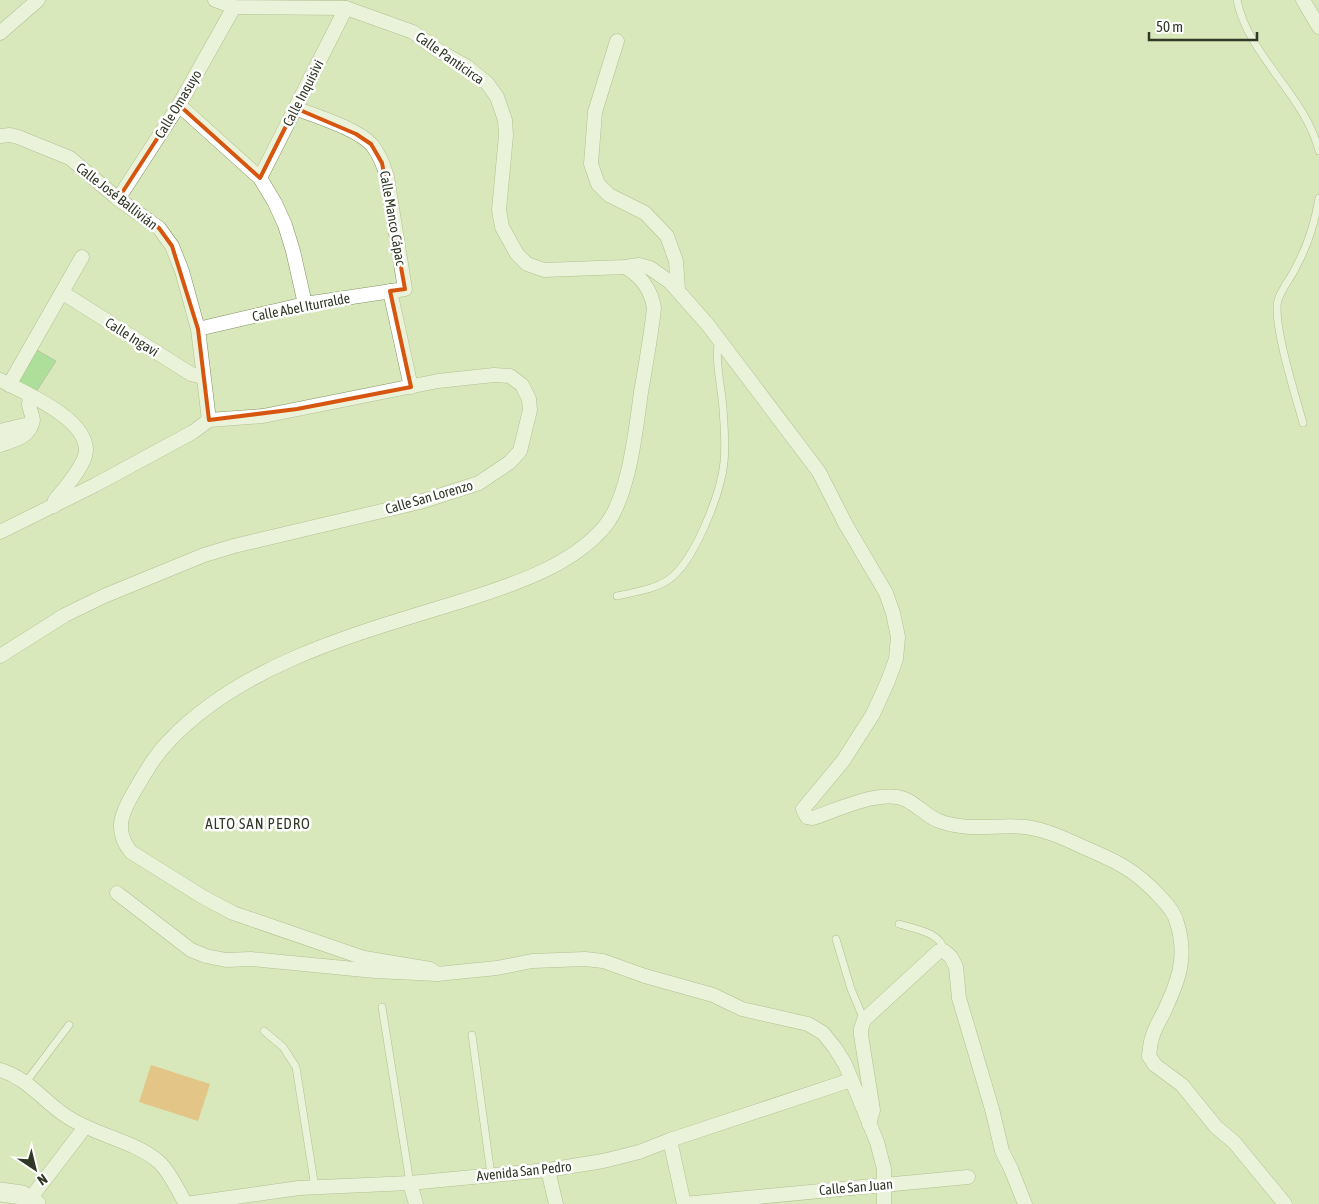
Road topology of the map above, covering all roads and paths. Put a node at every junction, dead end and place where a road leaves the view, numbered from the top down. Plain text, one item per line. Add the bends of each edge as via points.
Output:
1 (38, 0) edge
2 (215, 0) edge
3 (1237, 0) edge
4 (1303, 0) edge
5 (234, 7) junction
6 (346, 8) junction
7 (1319, 27) edge
8 (0, 33) edge
9 (617, 42) dead end
10 (179, 105) junction
11 (296, 108) junction
12 (0, 136) edge
13 (1319, 151) edge
14 (260, 178) junction
15 (1319, 198) edge
16 (118, 199) junction
17 (82, 257) dead end
18 (625, 267) junction
19 (405, 289) joint
20 (678, 290) junction
21 (390, 291) junction
22 (63, 293) junction
23 (305, 304) junction
24 (198, 329) junction
25 (719, 340) junction
26 (203, 377) junction
27 (5, 382) edge
28 (410, 387) junction
29 (30, 396) junction
30 (209, 420) junction
31 (1303, 423) dead end
32 (28, 428) junction
33 (0, 431) edge
34 (0, 444) edge
35 (54, 506) junction
36 (0, 532) edge
37 (617, 596) dead end
38 (0, 656) edge
39 (117, 893) dead end
40 (900, 924) dead end
41 (836, 939) dead end
42 (944, 951) junction
43 (436, 974) junction
44 (382, 1007) dead end
45 (864, 1020) junction
46 (69, 1025) dead end
47 (264, 1031) dead end
48 (472, 1035) dead end
49 (0, 1070) edge
50 (851, 1080) junction
51 (26, 1082) junction
52 (869, 1124) junction
53 (85, 1127) junction
54 (670, 1140) junction
55 (548, 1170) junction
56 (491, 1175) junction
57 (968, 1177) dead end
58 (410, 1183) junction
59 (885, 1184) junction
60 (314, 1188) junction
61 (0, 1192) edge
62 (33, 1202) edge
63 (186, 1204) edge
64 (416, 1204) edge
65 (556, 1204) edge
66 (684, 1204) edge
67 (884, 1204) edge
68 (1025, 1204) edge
69 (1285, 1204) edge

1 - 8 street
2 - 5 street, Calle Panticirca
3 - 13 lane via 1253,39 1310,124
4 - 7 street
5 - 6 street, Calle Panticirca
5 - 10 street, Calle Omasuyo
6 - 11 street, Calle Inquisivi
6 - 18 street, Calle Panticirca via 413,32 466,66 487,83 497,97 506,135 500,210 502,227 516,254 527,264 544,270
9 - 20 street via 595,112 591,164 598,184 609,195 645,213 667,236 676,261
10 - 14 street
10 - 16 street, Calle Omasuyo
11 - 14 street, Calle Inquisivi
11 - 19 street, Calle Manco Cápac via 331,121 371,144 388,177
12 - 16 street, Calle José Ballivián via 18,137 70,158
14 - 23 street via 285,225
15 - 31 lane via 1308,242 1281,293 1276,316
16 - 24 street, Calle José Ballivián via 159,228 172,246
17 - 22 street
18 - 20 street, Calle Panticirca via 639,265 650,268
18 - 43 street via 636,273 646,285 654,308 633,445 618,508 606,525 579,550 515,584 344,639 297,657 236,687 169,741 152,762 121,819 120,833 131,852 233,913 364,958 430,969
19 - 21 street, Calle Abel Iturralde
20 - 25 street, Calle Panticirca
21 - 23 street, Calle Abel Iturralde
21 - 28 street
22 - 26 street, Calle Ingavi via 191,374
22 - 27 street
23 - 24 street, Calle Abel Iturralde
24 - 26 street, Calle José Ballivián
25 - 37 lane via 724,462 712,508 688,559 675,574 657,586
25 - 69 street, Calle Panticirca via 819,472 886,593 898,637 896,659 873,714 843,761 803,809 807,816 813,818 882,797 898,797 938,821 972,828 1025,827 1050,832 1136,872 1166,902 1177,921 1182,948 1181,969 1152,1038 1149,1056 1155,1065 1182,1085
26 - 30 street, Calle José Ballivián
27 - 29 street
28 - 30 street, Calle San Lorenzo via 263,416
28 - 38 street, Calle San Lorenzo via 494,374 510,376 522,385 530,410 520,451 510,462 479,483 458,490 204,555 104,596 66,615
29 - 32 street via 34,420
29 - 35 street via 54,408 81,433 84,441 86,452 82,463
30 - 35 street via 193,432
32 - 33 street via 25,425
32 - 34 street via 23,437
35 - 36 street
39 - 43 street via 191,950 206,956 375,972
40 - 42 lane via 938,938
41 - 45 lane
42 - 45 street via 939,950
42 - 68 street via 956,967 959,998 1002,1151
43 - 50 street via 532,961 603,961 712,995 742,1008 808,1024 824,1034 835,1048
44 - 58 lane
45 - 52 street via 861,1035 873,1110
46 - 51 lane
47 - 60 lane via 283,1047 296,1067
48 - 56 lane
49 - 51 street
50 - 52 street
50 - 54 street, Avenida San Pedro
51 - 53 street via 65,1116
52 - 59 street via 877,1142
53 - 62 street
53 - 63 street via 145,1151 161,1164
54 - 55 street, Avenida San Pedro via 603,1161
54 - 66 street
55 - 56 street, Avenida San Pedro
55 - 65 street
56 - 58 street, Avenida San Pedro
57 - 59 street, Calle San Juan
58 - 60 street, Avenida San Pedro
58 - 64 street
59 - 66 street, Calle San Juan
59 - 67 street
60 - 63 street, Avenida San Pedro
61 - 62 main road via 14,1193

